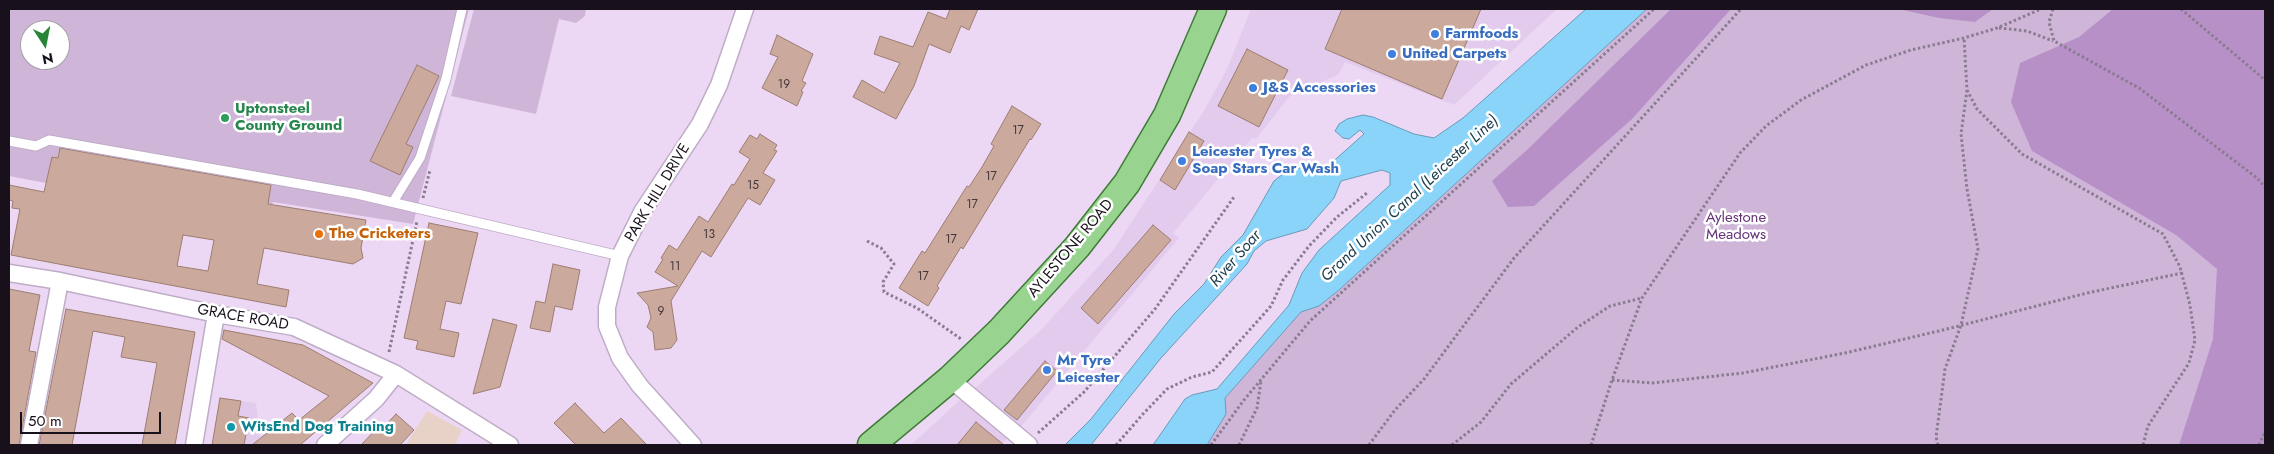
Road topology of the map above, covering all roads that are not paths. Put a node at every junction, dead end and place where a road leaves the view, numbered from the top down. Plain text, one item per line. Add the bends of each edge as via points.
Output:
1 (462, 9) edge
2 (745, 9) edge
3 (1214, 9) edge
4 (9, 141) edge
5 (393, 202) junction
6 (620, 256) junction
7 (9, 272) edge
8 (60, 281) junction
9 (216, 314) junction
10 (389, 371) junction
11 (950, 379) junction
12 (1028, 444) edge
13 (29, 445) edge
14 (194, 445) edge
15 (325, 445) edge
16 (510, 445) edge
17 (693, 445) edge
18 (871, 445) edge

1 - 5 lane via 446,79 420,158
2 - 6 street, PARK HILL DRIVE via 719,85 700,124 642,212
3 - 11 main road, AYLESTONE ROAD via 1167,115 1127,183 1076,247 999,332
4 - 5 lane via 36,146 49,140
5 - 6 lane
6 - 17 street, PARK HILL DRIVE via 607,307 607,326 612,343 640,386
7 - 8 street, GRACE ROAD
8 - 9 street, GRACE ROAD
8 - 13 street
9 - 10 street, GRACE ROAD via 294,327
9 - 14 street
10 - 15 street via 376,399
10 - 16 street, GRACE ROAD
11 - 12 street
11 - 18 main road, AYLESTONE ROAD

